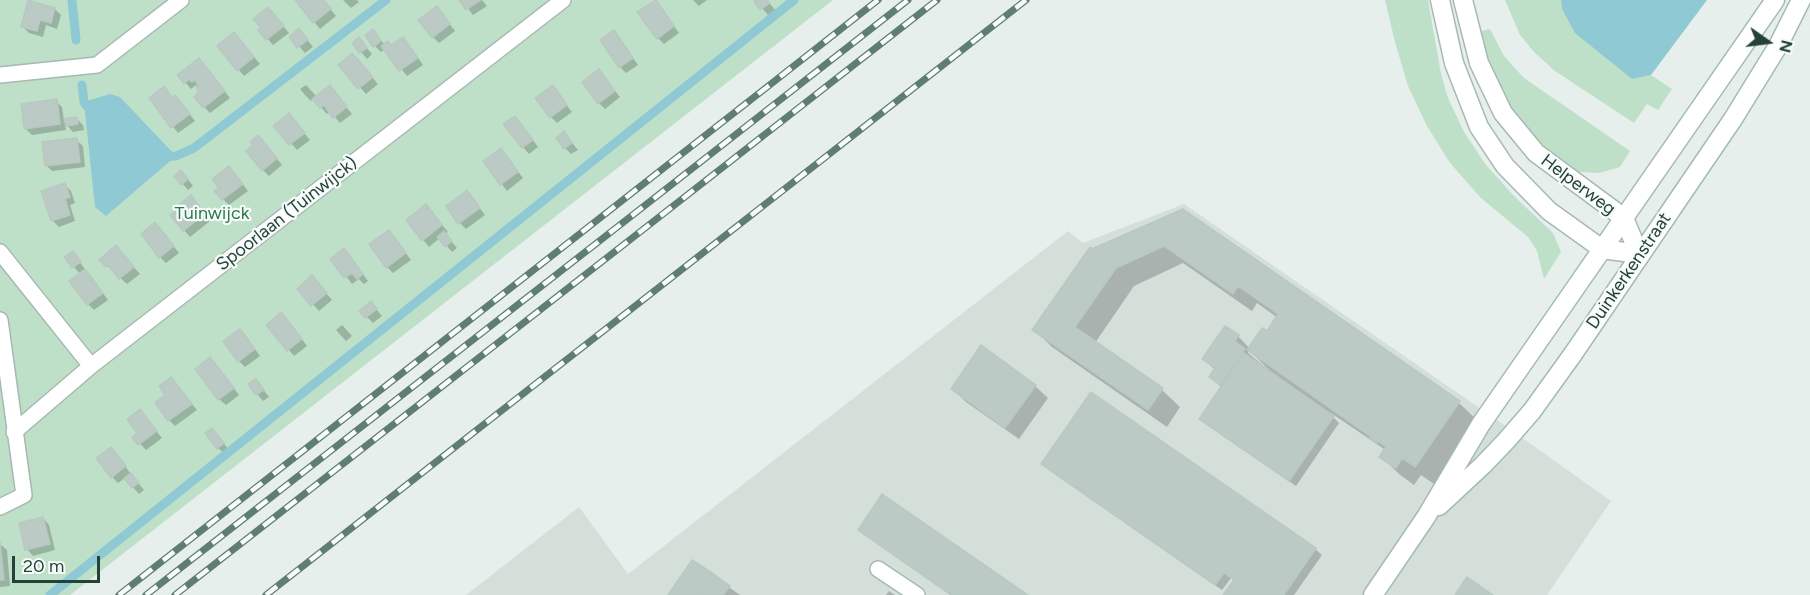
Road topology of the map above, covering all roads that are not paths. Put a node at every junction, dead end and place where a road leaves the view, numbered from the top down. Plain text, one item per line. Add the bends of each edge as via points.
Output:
1 (181, 0) edge
2 (563, 0) edge
3 (1440, 0) edge
4 (1463, 0) edge
5 (1775, 0) edge
6 (1801, 0) edge
7 (0, 75) edge
8 (1623, 218) junction
9 (1602, 249) junction
10 (0, 252) edge
11 (1639, 254) junction
12 (0, 320) edge
13 (92, 366) junction
14 (14, 432) junction
15 (0, 507) edge
16 (1426, 517) junction
17 (878, 569) dead end
18 (917, 595) edge
19 (1372, 595) edge

1 - 7 lane via 98,65
2 - 13 lane, Spoorlaan (Tuinwijck)
3 - 9 main road, Helperweg via 1454,63 1479,127 1505,166 1549,211
4 - 8 main road, Helperweg via 1479,63 1509,121 1536,153
5 - 8 main road, Duinkerkenstraat
6 - 11 main road, Duinkerkenstraat via 1733,119
8 - 9 main road, Duinkerkenstraat
8 - 11 main road, Helperweg
9 - 11 main road, Helperweg
9 - 16 main road, Duinkerkenstraat via 1481,424
10 - 13 lane
11 - 16 main road, Duinkerkenstraat via 1532,411 1483,465
12 - 14 lane
13 - 14 lane, Spoorlaan (Tuinwijck)
14 - 15 lane via 24,495
16 - 19 main road, Duinkerkenstraat
17 - 18 lane

